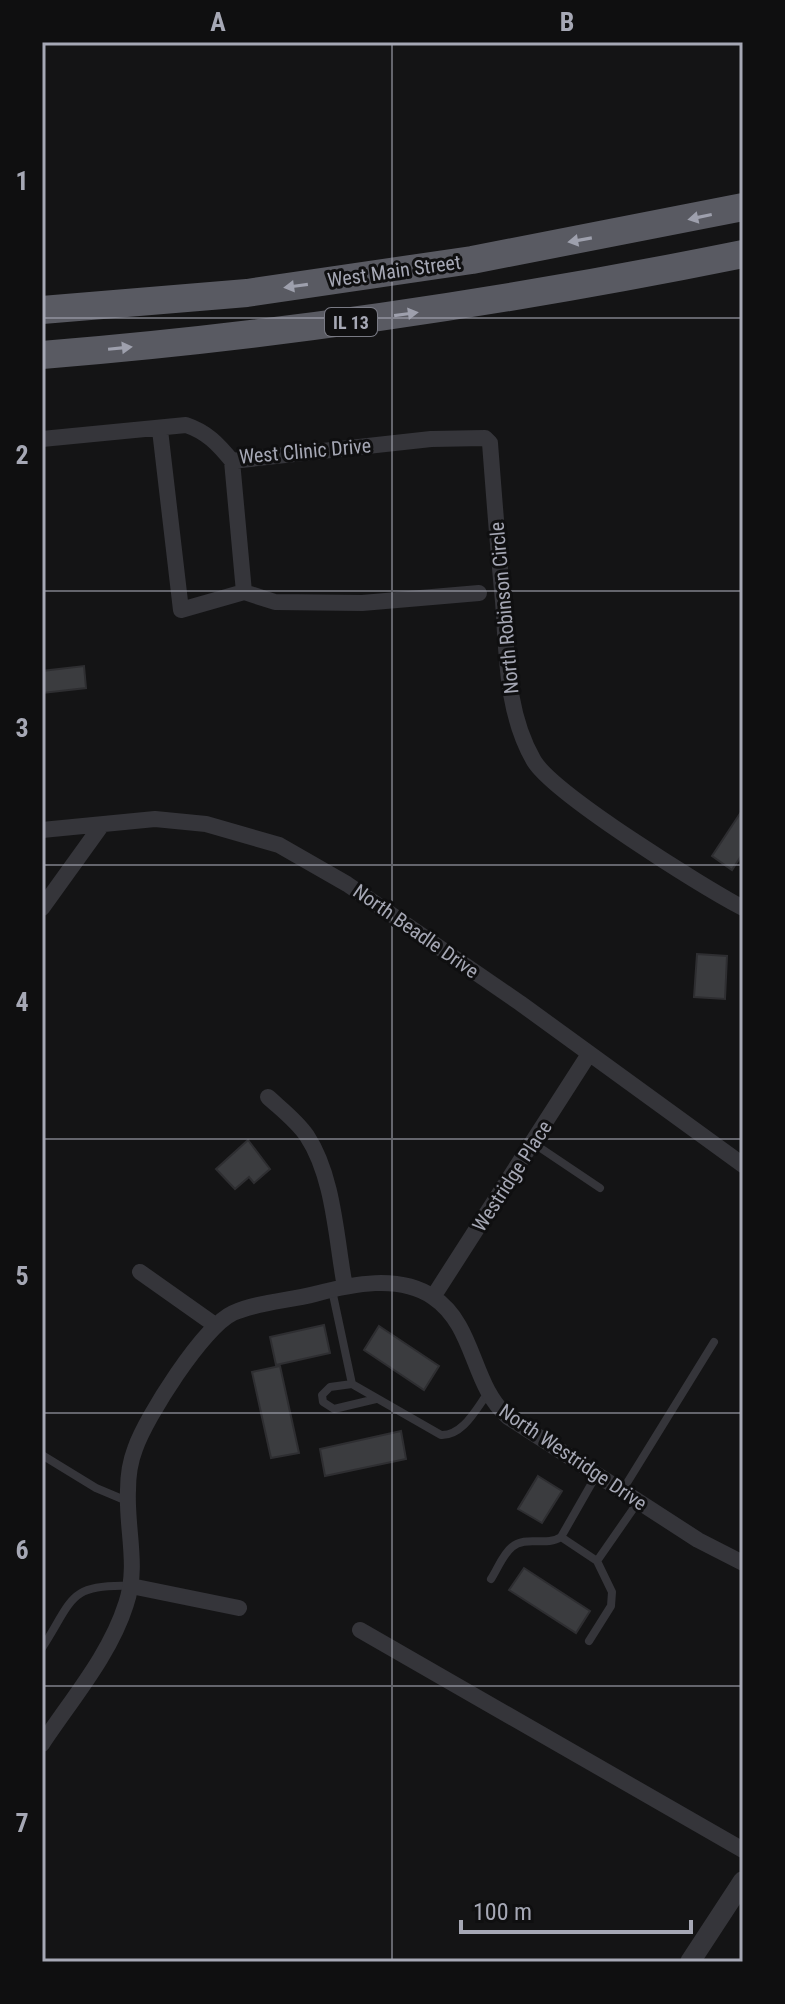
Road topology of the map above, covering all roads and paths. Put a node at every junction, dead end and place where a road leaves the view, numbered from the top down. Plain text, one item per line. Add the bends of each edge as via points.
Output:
1 (743, 207) edge
2 (743, 254) edge
3 (42, 310) edge
4 (42, 355) edge
5 (160, 430) junction
6 (485, 438) joint
7 (42, 439) edge
8 (232, 461) junction
9 (244, 592) junction
10 (479, 593) dead end
11 (101, 826) junction
12 (42, 830) edge
13 (42, 908) edge
14 (743, 908) edge
15 (589, 1054) junction
16 (268, 1097) dead end
17 (533, 1143) junction
18 (743, 1165) edge
19 (600, 1188) dead end
20 (140, 1272) dead end
21 (338, 1288) junction
22 (433, 1297) junction
23 (215, 1325) junction
24 (714, 1342) dead end
25 (352, 1384) junction
26 (488, 1392) junction
27 (376, 1399) junction
28 (42, 1455) edge
29 (597, 1474) junction
30 (622, 1491) junction
31 (128, 1493) junction
32 (638, 1501) junction
33 (561, 1537) junction
34 (597, 1561) junction
35 (743, 1563) edge
36 (491, 1579) dead end
37 (131, 1586) junction
38 (239, 1608) dead end
39 (360, 1630) dead end
40 (589, 1641) dead end
41 (42, 1648) edge
42 (42, 1744) edge
43 (743, 1850) edge
44 (743, 1881) edge
45 (690, 1962) edge

1 -> 3 highway, West Main Street / IL 13 via 472,260 247,293
4 -> 2 highway, IL 13 via 320,326
5 - 7 street, West Clinic Drive
5 - 8 street, West Clinic Drive via 186,425 200,430
5 - 9 street via 181,610
6 - 8 street, West Clinic Drive
6 - 14 street, North Robinson Circle via 490,443 507,670 522,736 536,764 638,842
8 - 9 street
9 - 10 street via 275,602 362,603
11 - 12 street, North Beadle Drive
11 - 13 street
11 - 15 street, North Beadle Drive via 155,819 206,824 279,845 347,884
15 - 17 street, Westridge Place
15 - 18 street, North Beadle Drive
16 - 21 street via 313,1147 329,1201
17 - 19 lane
17 - 22 street, Westridge Place
20 - 23 street
21 - 22 street, North Westridge Drive via 401,1285
21 - 23 street, North Westridge Drive via 251,1307
21 - 25 lane
22 - 26 street, North Westridge Drive via 464,1333
23 - 31 street, North Westridge Drive via 143,1432
24 - 30 lane
25 - 27 lane
25 - 27 lane via 330,1387 323,1402 334,1409
26 - 27 lane via 451,1435 431,1432
26 - 29 street, North Westridge Drive via 508,1417
28 - 31 lane via 96,1488
29 - 30 street, North Westridge Drive
29 - 33 lane
30 - 32 street, North Westridge Drive
31 - 37 street
32 - 34 lane
32 - 35 street, North Westridge Drive
33 - 34 lane
33 - 36 lane via 511,1547
34 - 40 lane via 614,1600
37 - 38 street
37 - 41 lane via 93,1585 77,1594
37 - 42 street via 108,1642
39 - 43 street
44 - 45 street

